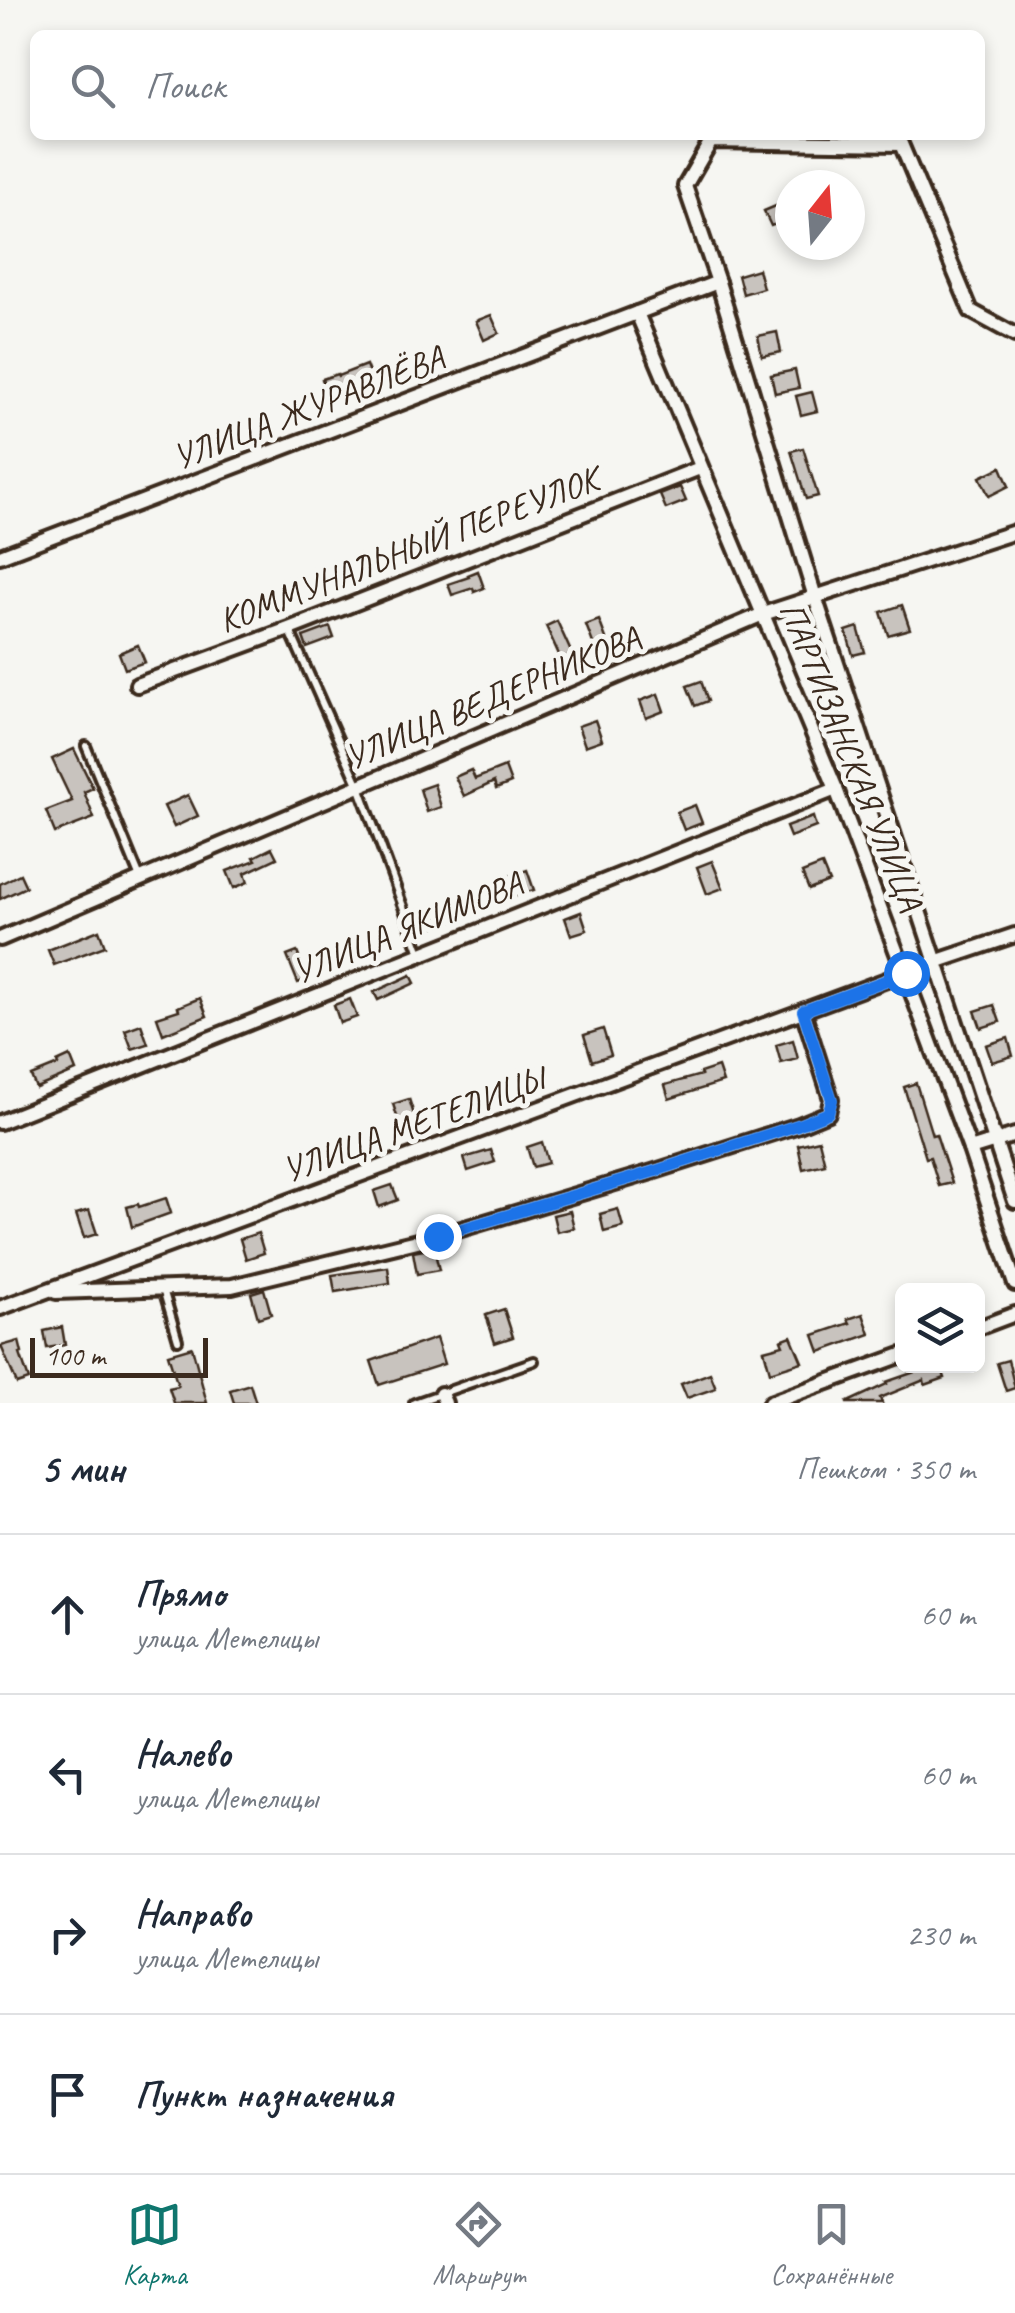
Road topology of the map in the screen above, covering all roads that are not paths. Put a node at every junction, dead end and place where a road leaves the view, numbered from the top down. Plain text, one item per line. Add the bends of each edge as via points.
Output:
1 (718, 282) junction
2 (637, 313) junction
3 (1015, 335) edge
4 (700, 468) junction
5 (1015, 532) edge
6 (0, 556) edge
7 (816, 597) junction
8 (763, 614) junction
9 (290, 629) junction
10 (137, 686) dead end
11 (86, 746) dead end
12 (359, 786) junction
13 (836, 790) junction
14 (141, 879) junction
15 (1015, 935) edge
16 (0, 939) edge
17 (421, 954) junction
18 (935, 962) junction
19 (906, 973) junction
20 (803, 1011) junction
21 (0, 1122) edge
22 (1015, 1135) edge
23 (996, 1141) junction
24 (970, 1149) junction
25 (1015, 1201) edge
26 (1015, 1284) edge
27 (163, 1288) junction
28 (43, 1292) junction
29 (0, 1308) edge
30 (1015, 1314) edge
31 (985, 1325) edge
32 (178, 1340) dead end
33 (895, 1358) edge
34 (534, 1361) dead end
35 (442, 1398) edge
36 (414, 1403) edge
37 (770, 1403) edge

1 - 2 street, УЛИЦА ЖУРАВЛЁВА
1 - 3 street, ПАРТИЗАНСКАЯ УЛИЦА via 685,186 711,141 901,144 971,310
1 - 7 street, ПАРТИЗАНСКАЯ УЛИЦА
2 - 4 street, ПАРТИЗАНСКАЯ УЛИЦА
2 - 6 street, УЛИЦА ЖУРАВЛЁВА
4 - 8 street, ПАРТИЗАНСКАЯ УЛИЦА
4 - 9 street, КОММУНАЛЬНЫЙ ПЕРЕУЛОК
5 - 7 street, УЛИЦА ВЕДЕРНИКОВА
7 - 8 street, УЛИЦА ВЕДЕРНИКОВА
7 - 18 street, ПАРТИЗАНСКАЯ УЛИЦА
8 - 12 street, УЛИЦА ВЕДЕРНИКОВА
8 - 13 street, ПАРТИЗАНСКАЯ УЛИЦА
9 - 10 street, КОММУНАЛЬНЫЙ ПЕРЕУЛОК
9 - 12 lane
11 - 14 lane
12 - 14 street, УЛИЦА ВЕДЕРНИКОВА
12 - 17 lane
13 - 17 street, УЛИЦА ЯКИМОВА
13 - 19 street, ПАРТИЗАНСКАЯ УЛИЦА
14 - 16 street, УЛИЦА ВЕДЕРНИКОВА
15 - 18 street, УЛИЦА МЕТЕЛИЦЫ
17 - 21 street, УЛИЦА ЯКИМОВА
18 - 19 street, УЛИЦА МЕТЕЛИЦЫ
18 - 23 street, ПАРТИЗАНСКАЯ УЛИЦА
19 - 20 street, УЛИЦА МЕТЕЛИЦЫ
19 - 24 street, ПАРТИЗАНСКАЯ УЛИЦА
20 - 27 street, УЛИЦА МЕТЕЛИЦЫ via 832,1100 828,1113 438,1236 232,1286
20 - 28 street, УЛИЦА МЕТЕЛИЦЫ
22 - 23 street
23 - 24 street
23 - 25 street, ПАРТИЗАНСКАЯ УЛИЦА
24 - 26 street, ПАРТИЗАНСКАЯ УЛИЦА
27 - 28 street, УЛИЦА МЕТЕЛИЦЫ
27 - 32 lane
28 - 29 street, УЛИЦА МЕТЕЛИЦЫ
30 - 31 street
33 - 37 street
34 - 35 lane
35 - 36 lane

